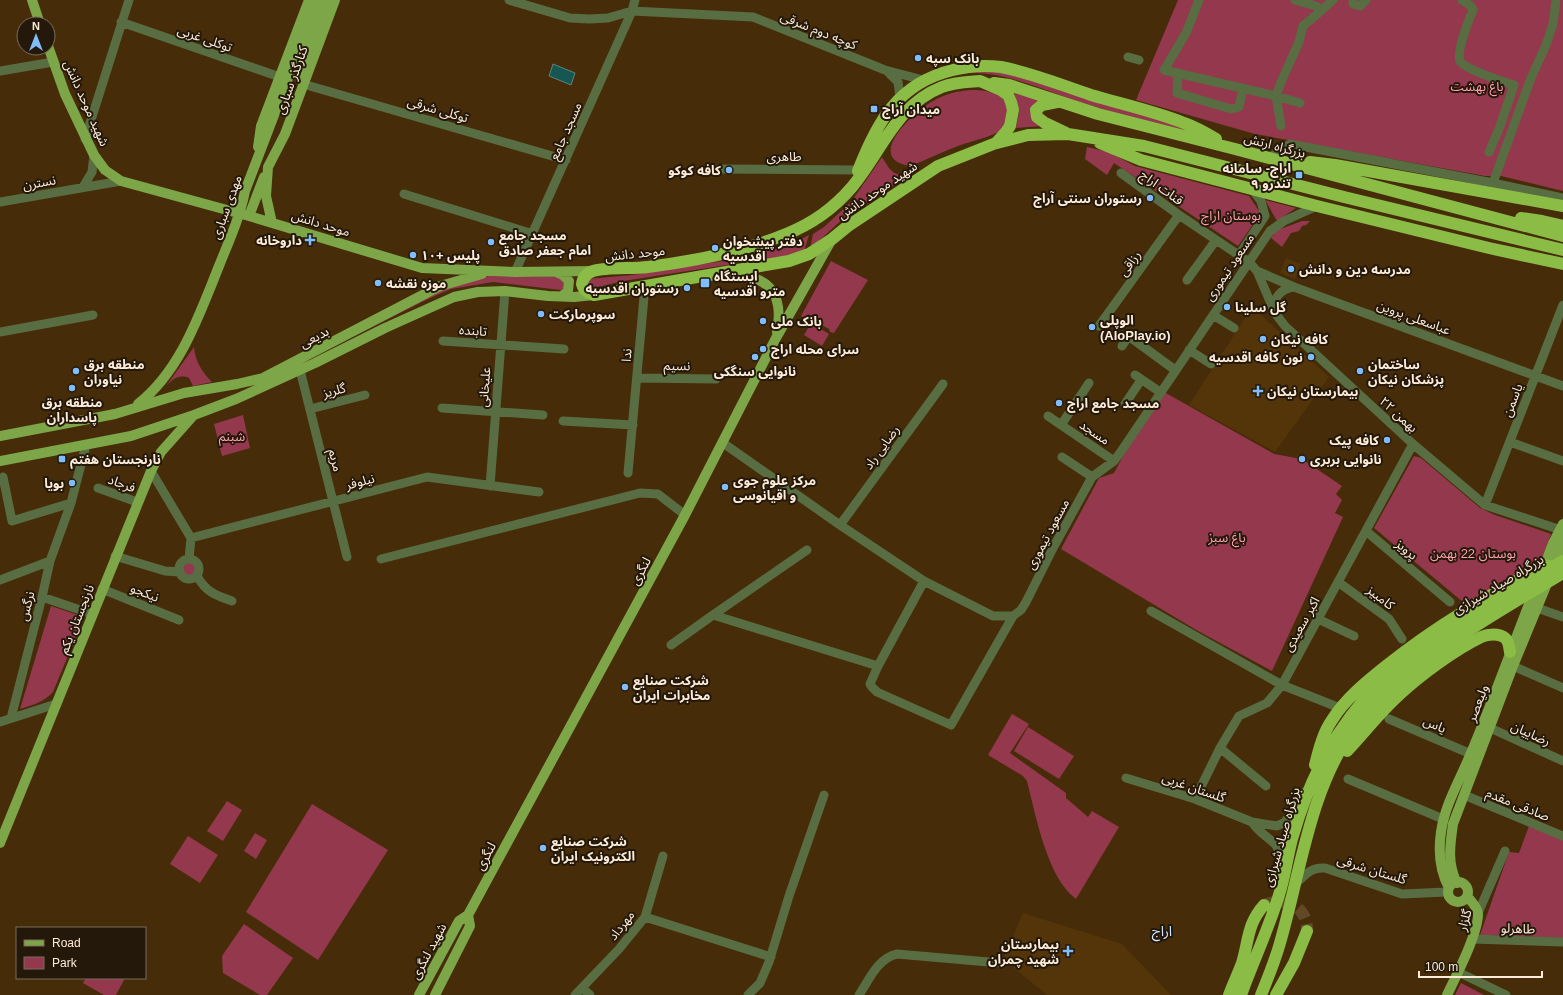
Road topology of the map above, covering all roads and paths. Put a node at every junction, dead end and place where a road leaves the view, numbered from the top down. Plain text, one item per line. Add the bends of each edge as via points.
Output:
1 (32, 0) edge
2 (129, 0) edge
3 (309, 0) edge
4 (318, 0) edge
5 (326, 0) edge
6 (335, 0) edge
7 (509, 0) edge
8 (635, 0) edge
9 (1199, 0) edge
10 (1295, 0) edge
11 (1333, 0) edge
12 (1353, 0) edge
13 (1366, 0) edge
14 (1462, 0) edge
15 (1477, 0) edge
16 (1556, 0) edge
17 (1322, 10) junction
18 (1473, 10) junction
19 (632, 11) junction
20 (37, 16) edge
21 (121, 22) junction
22 (51, 56) edge
23 (1128, 57) dead end
24 (1139, 60) dead end
25 (53, 62) junction
26 (886, 70) junction
27 (0, 71) edge
28 (1178, 73) junction
29 (280, 77) junction
30 (923, 80) junction
31 (980, 81) junction
32 (303, 84) junction
33 (1243, 88) junction
34 (1276, 96) junction
35 (900, 98) junction
36 (1060, 102) junction
37 (1300, 103) dead end
38 (1282, 126) dead end
39 (1068, 134) junction
40 (1083, 136) junction
41 (85, 139) junction
42 (996, 143) junction
43 (1235, 149) junction
44 (1489, 152) dead end
45 (94, 155) junction
46 (1269, 158) junction
47 (566, 160) junction
48 (256, 163) junction
49 (268, 167) junction
50 (710, 169) dead end
51 (858, 170) junction
52 (1121, 173) dead end
53 (121, 181) junction
54 (1493, 183) junction
55 (852, 186) junction
56 (82, 187) junction
57 (1252, 189) junction
58 (404, 194) dead end
59 (1344, 197) junction
60 (1563, 198) edge
61 (0, 202) edge
62 (1317, 206) junction
63 (1563, 206) edge
64 (1484, 214) junction
65 (244, 215) junction
66 (1179, 215) junction
67 (1367, 219) junction
68 (272, 223) junction
69 (1563, 226) edge
70 (533, 234) junction
71 (1563, 236) edge
72 (832, 239) junction
73 (1216, 240) junction
74 (1489, 248) junction
75 (1563, 250) edge
76 (1239, 255) junction
77 (1249, 262) junction
78 (1563, 264) edge
79 (499, 271) junction
80 (594, 271) junction
81 (1257, 271) junction
82 (515, 272) junction
83 (556, 272) junction
84 (1563, 272) edge
85 (714, 275) junction
86 (1187, 280) dead end
87 (645, 286) junction
88 (1294, 287) junction
89 (505, 291) junction
90 (594, 295) junction
91 (562, 296) junction
92 (1563, 306) edge
93 (1275, 313) junction
94 (93, 315) dead end
95 (1213, 315) junction
96 (1099, 326) dead end
97 (1234, 328) dead end
98 (0, 332) edge
99 (776, 338) junction
100 (444, 341) dead end
101 (501, 345) junction
102 (1122, 346) dead end
103 (564, 349) dead end
104 (1189, 350) junction
105 (1211, 364) dead end
106 (300, 370) junction
107 (1175, 370) junction
108 (1535, 376) junction
109 (637, 378) junction
110 (716, 379) dead end
111 (1089, 383) dead end
112 (943, 384) dead end
113 (1563, 386) edge
114 (1160, 392) junction
115 (365, 395) dead end
116 (1125, 404) dead end
117 (134, 408) junction
118 (442, 408) dead end
119 (310, 409) junction
120 (496, 412) junction
121 (194, 415) junction
122 (543, 415) dead end
123 (1048, 416) dead end
124 (563, 421) dead end
125 (633, 425) junction
126 (1061, 425) junction
127 (0, 436) edge
128 (1510, 442) junction
129 (723, 443) junction
130 (1413, 444) junction
131 (86, 445) junction
132 (1062, 457) dead end
133 (0, 461) edge
134 (1114, 461) junction
135 (1563, 461) edge
136 (151, 471) junction
137 (628, 473) dead end
138 (2, 477) dead end
139 (1092, 477) junction
140 (490, 486) junction
141 (98, 488) dead end
142 (539, 492) dead end
143 (137, 502) junction
144 (333, 502) junction
145 (71, 503) junction
146 (1485, 505) junction
147 (685, 515) junction
148 (840, 525) junction
149 (1562, 527) edge
150 (1366, 531) junction
151 (191, 538) junction
152 (806, 550) dead end
153 (115, 556) junction
154 (348, 557) dead end
155 (189, 559) junction
156 (381, 559) dead end
157 (50, 561) junction
158 (1556, 567) edge
159 (180, 572) junction
160 (197, 576) junction
161 (0, 580) edge
162 (924, 581) junction
163 (1338, 582) junction
164 (102, 589) junction
165 (42, 597) junction
166 (232, 600) dead end
167 (1450, 602) dead end
168 (1538, 608) junction
169 (1151, 611) dead end
170 (92, 614) junction
171 (713, 615) junction
172 (1013, 616) junction
173 (1563, 617) edge
174 (1318, 619) junction
175 (179, 620) dead end
176 (1354, 636) dead end
177 (1402, 639) dead end
178 (671, 645) dead end
179 (1510, 652) junction
180 (878, 666) junction
181 (1513, 666) junction
182 (1386, 684) junction
183 (1282, 685) junction
184 (1563, 688) edge
185 (56, 704) junction
186 (1334, 706) dead end
187 (11, 718) junction
188 (1390, 719) dead end
189 (0, 722) edge
190 (1490, 728) junction
191 (1220, 748) junction
192 (1471, 754) junction
193 (1563, 761) edge
194 (1332, 766) junction
195 (1126, 778) dead end
196 (1348, 779) dead end
197 (1312, 782) junction
198 (1266, 786) dead end
199 (824, 795) dead end
200 (1464, 795) junction
201 (1195, 799) junction
202 (1443, 819) junction
203 (1252, 822) junction
204 (1563, 836) edge
205 (0, 842) edge
206 (1505, 851) dead end
207 (663, 856) dead end
208 (1296, 884) junction
209 (1451, 888) junction
210 (1466, 896) junction
211 (1264, 905) dead end
212 (1478, 913) junction
213 (468, 915) junction
214 (645, 917) junction
215 (1271, 920) junction
216 (1307, 931) tunnel mouth
217 (1472, 939) junction
218 (1563, 942) edge
219 (771, 957) junction
220 (1000, 963) dead end
221 (1458, 972) junction
222 (582, 988) junction
223 (419, 995) edge
224 (435, 995) edge
225 (575, 995) edge
226 (590, 995) edge
227 (748, 995) edge
228 (859, 995) edge
229 (1229, 995) edge
230 (1241, 995) edge
231 (1261, 995) edge
232 (1276, 995) edge
233 (1447, 995) edge
234 (1506, 995) edge

1 - 20 main road
2 - 21 street
3 - 29 main road, کنارگذر سباری
4 - 48 main road, مهدی سباری
5 - 49 main road, مهدی سباری
6 - 32 main road, کنارگذر سباری
7 - 19 street, کوچه دوم شرقی via 570,18 589,20
8 - 19 street, مسجد جامع
9 - 28 street via 1186,33 1164,70
10 - 17 street
11 - 17 street
12 - 13 street via 1353,4 1360,6
14 - 18 street
15 - 18 street
16 - 54 street via 1553,24 1546,45 1531,78
17 - 34 street via 1303,26 1299,42
18 - 44 street via 1459,55 1460,61 1473,70 1514,85
19 - 26 street, کوچه دوم شرقی via 753,17
19 - 47 street, مسجد جامع
21 - 29 street, توکلی غربی
21 - 41 street
22 - 25 main road, شهید موحد دانش
23 - 24 street
25 - 27 street
25 - 41 main road, شهید موحد دانش
26 - 30 street, کوچه دوم شرقی
26 - 35 street via 898,82
28 - 33 street
28 - 33 street via 1177,93 1231,109 1239,107
29 - 48 main road, کنارگذر سباری via 261,126
30 - 35 highway
30 - 43 highway via 973,66 1003,68 1035,75 1184,123
31 - 36 highway, بزرگراه ارتش via 1009,85
31 - 42 highway via 1001,90 1012,102 1010,126
31 - 55 highway, شهید موحد دانش via 942,86 912,104
32 - 47 street, توکلی شرقی
32 - 49 main road, کنارگذر سباری via 285,134
33 - 34 street
34 - 37 street
34 - 38 street
35 - 51 highway via 874,134
36 - 39 highway via 1042,104 1036,110 1037,118
36 - 43 highway, بزرگراه ارتش
39 - 40 highway
39 - 42 highway via 1028,135
40 - 57 highway via 1141,160
40 - 59 highway via 1144,146
41 - 45 main road, شهید موحد دانش
42 - 72 highway, شهید موحد دانش via 938,166
43 - 46 highway, بزرگراه ارتش
45 - 53 main road, شهید موحد دانش via 105,170
45 - 56 street via 92,172
46 - 54 street via 1290,144
46 - 63 highway via 1335,165
46 - 64 highway, بزرگراه ارتش
47 - 70 street, مسجد جامع
48 - 65 main road, مهدی سباری via 245,191
49 - 65 main road, مهدی سباری
49 - 68 main road via 266,196
50 - 51 street, طاهری
51 - 55 highway
52 - 66 street, قنات اراج
53 - 56 street, نسترن
53 - 65 main road, شهید موحد دانش
54 - 60 street
55 - 80 highway, موحد دانش via 819,218 769,240 704,258 646,268
56 - 61 street, نسترن
57 - 62 highway
57 - 76 street, مسعود تیموری via 1261,201 1265,216
58 - 70 street
59 - 62 highway
59 - 67 highway
59 - 75 highway
62 - 67 highway
62 - 77 street, مسعود تیموری via 1270,231
64 - 69 highway via 1542,220
64 - 71 highway, بزرگراه ارتش
65 - 68 main road, موحد دانش
65 - 117 main road, مهدی سباری via 199,317 178,357 152,394
66 - 73 street, قنات اراج
66 - 96 street, رزاقی
67 - 74 highway
68 - 79 main road, موحد دانش via 422,268
70 - 82 street, مسجد جامع
72 - 85 highway via 809,254 789,261
72 - 99 main road, لنگری
73 - 76 street, قنات اراج
73 - 86 street
74 - 78 highway
74 - 84 highway
76 - 77 street, قنات اراج
77 - 81 street, قنات اراج
77 - 95 street, مسعود تیموری
79 - 82 main road, موحد دانش
79 - 117 main road, بدیعی via 440,286 263,378 184,394
80 - 83 main road, موحد دانش
80 - 90 highway via 587,274 582,284 586,291
81 - 88 street, عباسعلی پروین
81 - 93 street, ۲۲ بهمن
82 - 83 main road, موحد دانش
83 - 91 main road via 569,281 568,291
85 - 87 highway
85 - 99 main road via 755,278 770,287 775,294 779,313
87 - 90 highway
87 - 109 street, ندا
88 - 93 street via 1287,288 1278,295
88 - 108 street, عباسعلی پروین
89 - 91 main road
89 - 101 street, علیخانی
89 - 106 main road, بدیعی via 478,292 443,301
90 - 91 main road
92 - 108 street, یاسمن
93 - 130 street, ۲۲ بهمن via 1285,326
94 - 98 street
95 - 97 street
95 - 104 street, مسعود تیموری
99 - 129 main road, لنگری
100 - 101 street, تابنده
101 - 103 street, تابنده
101 - 120 street, علیخانی
102 - 107 street via 1130,337
104 - 105 street
104 - 107 street, مسعود تیموری
106 - 119 street, مریم
106 - 121 main road, بدیعی via 236,400
107 - 114 street, مسعود تیموری
108 - 113 street, عباسعلی پروین
108 - 128 street, یاسمن
109 - 110 street, نسیم
109 - 125 street, ندا
111 - 126 street, مسجد
112 - 148 street, رضایی راد
114 - 116 street via 1138,378
114 - 134 street, مسعود تیموری
115 - 119 street, گلریز
117 - 127 main road, بدیعی
118 - 120 street
119 - 144 street, مریم
120 - 122 street
120 - 140 street, علیخانی
121 - 131 main road, بدیعی via 130,436
121 - 136 main road, نارنجستان یکم via 161,452
123 - 126 street, مسجد
124 - 125 street
125 - 137 street, ندا
126 - 134 street, مسجد
128 - 135 street
128 - 146 street, یاسمن
129 - 147 main road, لنگری
129 - 148 street
130 - 146 street, ۲۲ بهمن
130 - 150 street, اکبر سعیدی
131 - 133 main road, بدیعی
131 - 145 street, نرگس
132 - 139 street
134 - 139 street, مسعود تیموری
136 - 143 main road, نارنجستان یکم
136 - 151 street
138 - 145 street via 12,521
139 - 172 street, مسعود تیموری via 1026,602
140 - 142 street, نیلوفر
140 - 144 street, نیلوفر via 427,477
141 - 143 street, فرجاد
143 - 153 main road, نارنجستان یکم
144 - 151 street, نیلوفر
144 - 154 street, مریم
145 - 157 street, نرگس
146 - 149 street, ۲۲ بهمن
147 - 156 street via 658,494 640,493
147 - 213 main road, لنگری
148 - 162 street
149 - 158 main road, ولیعصر via 1562,547
150 - 163 street, اکبر سعیدی
150 - 167 street, پرویز
151 - 155 street
152 - 171 street
153 - 159 street via 165,572
153 - 164 main road, نارنجستان یکم
155 - 159 street via 181,563
155 - 160 street via 198,564
157 - 161 street
157 - 165 street, نرگس
158 - 168 main road, ولیعصر
158 - 179 main road, ولیعصر
158 - 182 highway, بزرگراه صیاد شیرازی, bridge via 1411,670
158 - 197 highway via 1455,616 1418,640 1365,683 1332,720 1320,745
159 - 160 street via 186,579
160 - 166 street via 201,584 212,594
162 - 172 street via 993,616
162 - 180 street
163 - 174 street, اکبر سعیدی
163 - 177 street, کامبیز via 1389,619
164 - 170 main road, نارنجستان یکم
164 - 175 street, نیکجو
165 - 170 street
165 - 187 street, نرگس
168 - 173 street
168 - 181 main road, ولیعصر
169 - 183 street
170 - 185 main road, نارنجستان یکم
171 - 178 street
171 - 180 street
172 - 180 street, مسعود تیموری via 951,725 872,688 870,684
174 - 176 street
174 - 183 street, اکبر سعیدی
179 - 192 main road, ولیعصر
179 - 194 highway via 1508,642 1496,634 1482,636 1457,651 1399,695
181 - 184 street
181 - 190 main road, ولیعصر
182 - 194 highway, بزرگراه صیاد شیرازی
182 - 197 highway, بزرگراه صیاد شیرازی via 1346,721
183 - 186 street
183 - 191 street, اکبر سعیدی via 1268,702 1239,716
185 - 187 street
185 - 205 main road, نارنجستان یکم
187 - 189 street
188 - 192 street, یاس
190 - 193 street, رضاییان
190 - 200 main road, ولیعصر
191 - 198 street
191 - 201 street, اکبر سعیدی
192 - 202 main road, ولیعصر
194 - 208 highway, بزرگراه صیاد شیرازی via 1306,837
195 - 201 street, گلستان غربی
196 - 202 street
197 - 203 street via 1285,822 1277,826
197 - 215 highway, بزرگراه صیاد شیرازی via 1292,841
199 - 219 street
200 - 204 street, صادقی مقدم
200 - 209 main road, ولیعصر via 1453,824 1450,850
201 - 203 street, گلستان غربی
202 - 209 main road, ولیعصر via 1440,864 1443,877
203 - 215 street via 1276,845 1280,857
206 - 212 street, گلزار
207 - 214 street, مهرداد
208 - 209 street, گلستان شرقی via 1316,868 1325,868 1402,894
208 - 231 highway, بزرگراه صیاد شیرازی via 1280,945
209 - 210 main road via 1467,888
209 - 210 main road via 1451,900 1463,901
210 - 212 main road
211 - 229 highway via 1256,914 1250,929 1242,962
212 - 217 main road, گلزار
213 - 223 main road, شهید لنگری via 459,921
213 - 224 main road, شهید لنگری via 470,926
214 - 219 street
214 - 222 street, مهرداد via 620,949
215 - 230 highway, بزرگراه صیاد شیرازی
216 - 232 highway via 1294,963
217 - 218 street, طاهرلو
217 - 221 main road, گلزار
219 - 227 street via 760,983
220 - 228 street via 897,954 882,961
221 - 233 main road, گلزار
221 - 234 street
222 - 225 street, مهرداد
222 - 226 street

